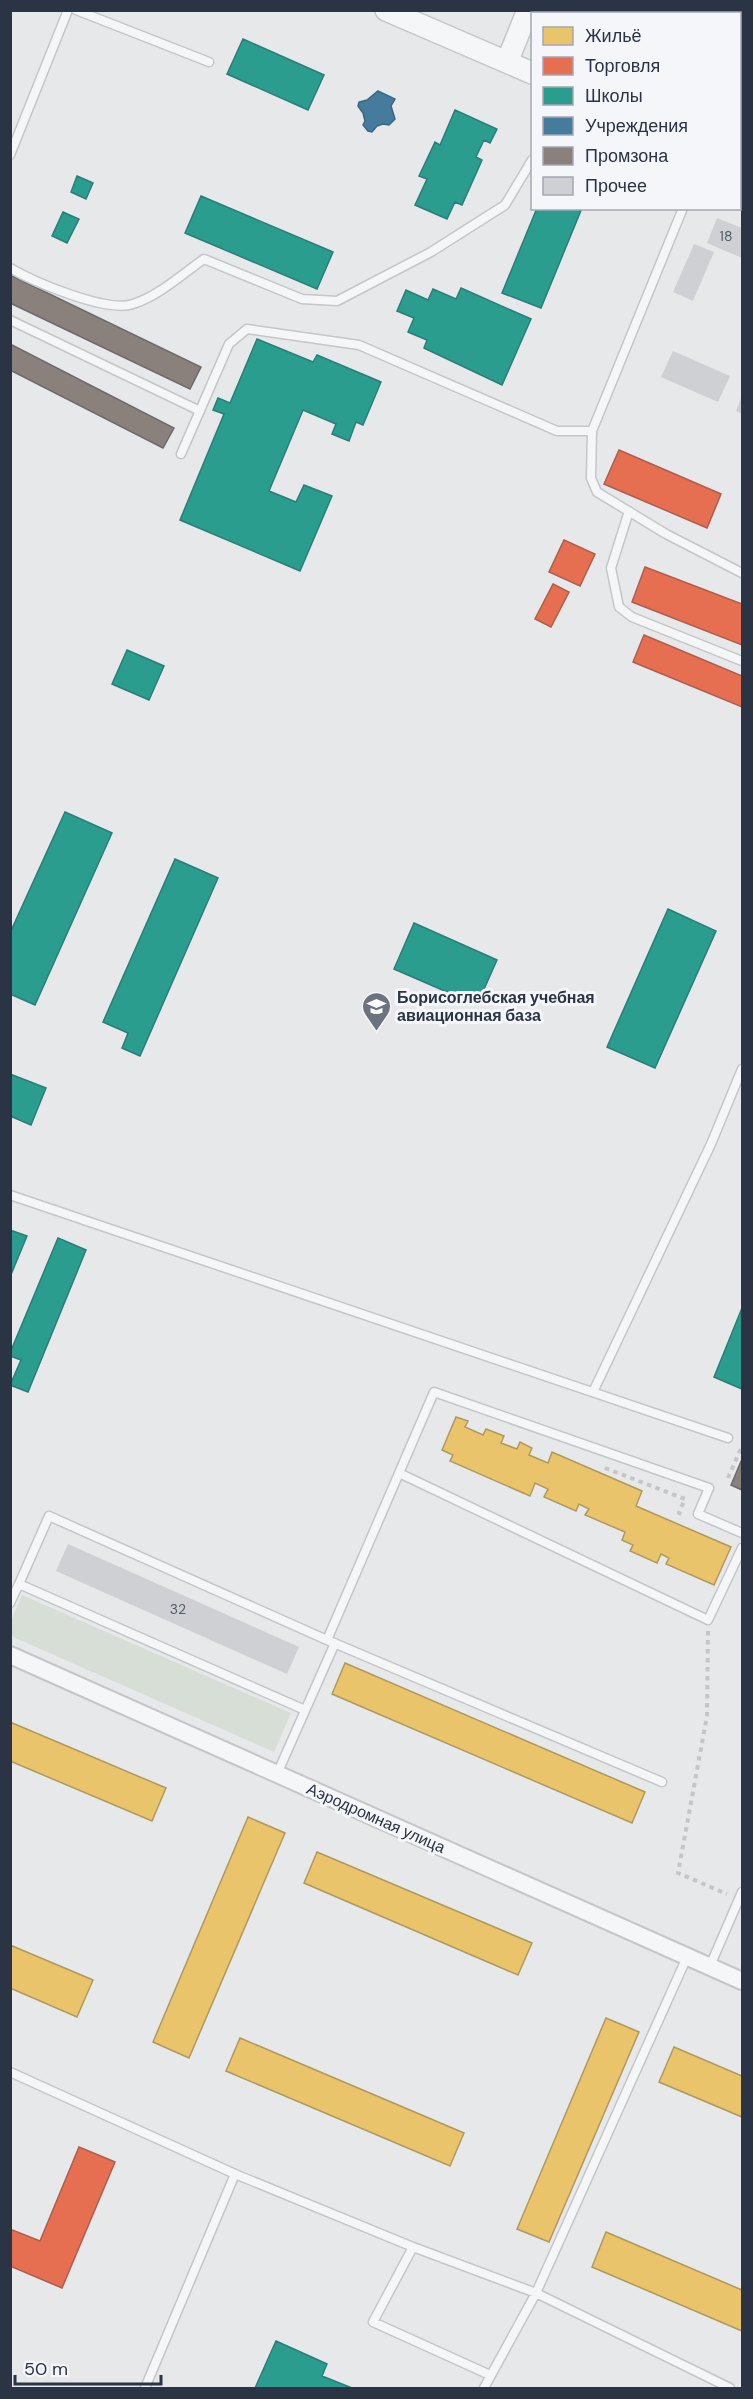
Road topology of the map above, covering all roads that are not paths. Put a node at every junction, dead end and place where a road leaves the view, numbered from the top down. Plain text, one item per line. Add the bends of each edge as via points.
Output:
1 (68, 10) edge
2 (76, 10) edge
3 (386, 10) edge
4 (528, 10) edge
5 (209, 62) dead end
6 (507, 62) junction
7 (531, 73) edge
8 (10, 155) edge
9 (531, 162) edge
10 (682, 210) edge
11 (10, 268) edge
12 (10, 320) edge
13 (200, 411) junction
14 (592, 431) junction
15 (181, 454) dead end
16 (629, 511) junction
17 (742, 573) edge
18 (742, 661) edge
19 (742, 1069) edge
20 (10, 1195) edge
21 (593, 1392) junction
22 (728, 1438) dead end
23 (399, 1473) junction
24 (742, 1533) edge
25 (742, 1548) edge
26 (19, 1584) junction
27 (10, 1603) edge
28 (331, 1641) junction
29 (10, 1655) edge
30 (305, 1710) junction
31 (277, 1774) junction
32 (662, 1782) dead end
33 (742, 1894) edge
34 (739, 1909) edge
35 (687, 1957) junction
36 (710, 1966) junction
37 (742, 1980) edge
38 (10, 2072) edge
39 (235, 2174) junction
40 (412, 2247) junction
41 (536, 2293) junction
42 (490, 2374) junction
43 (145, 2388) edge
44 (484, 2388) edge
45 (730, 2388) edge

1 - 8 lane
2 - 5 lane
3 - 6 street
4 - 6 street
6 - 7 street
9 - 11 lane via 505,205 431,252 337,301 302,299 204,259 156,294 131,305 104,304 59,290
10 - 14 lane
12 - 13 lane
13 - 14 lane via 229,344 247,329 359,345 557,431
13 - 15 lane
14 - 16 lane via 591,478 597,492
16 - 17 lane
16 - 18 lane via 611,568 619,607 632,617
19 - 21 lane via 711,1144
20 - 21 lane
21 - 22 lane
23 - 24 lane via 434,1392 709,1488 698,1514
23 - 25 lane via 708,1620
23 - 28 lane
26 - 27 lane
26 - 28 lane via 49,1516
26 - 30 lane
28 - 30 lane
28 - 32 lane
29 - 31 street, Аэродромная улица
30 - 31 lane
31 - 35 street, Аэродромная улица
33 - 34 lane
34 - 36 lane
35 - 36 street, Аэродромная улица
35 - 41 lane
36 - 37 street, Аэродромная улица
38 - 39 lane
39 - 40 lane
39 - 43 lane
40 - 41 lane
40 - 42 lane via 373,2322
41 - 42 lane
41 - 45 lane
42 - 44 lane

